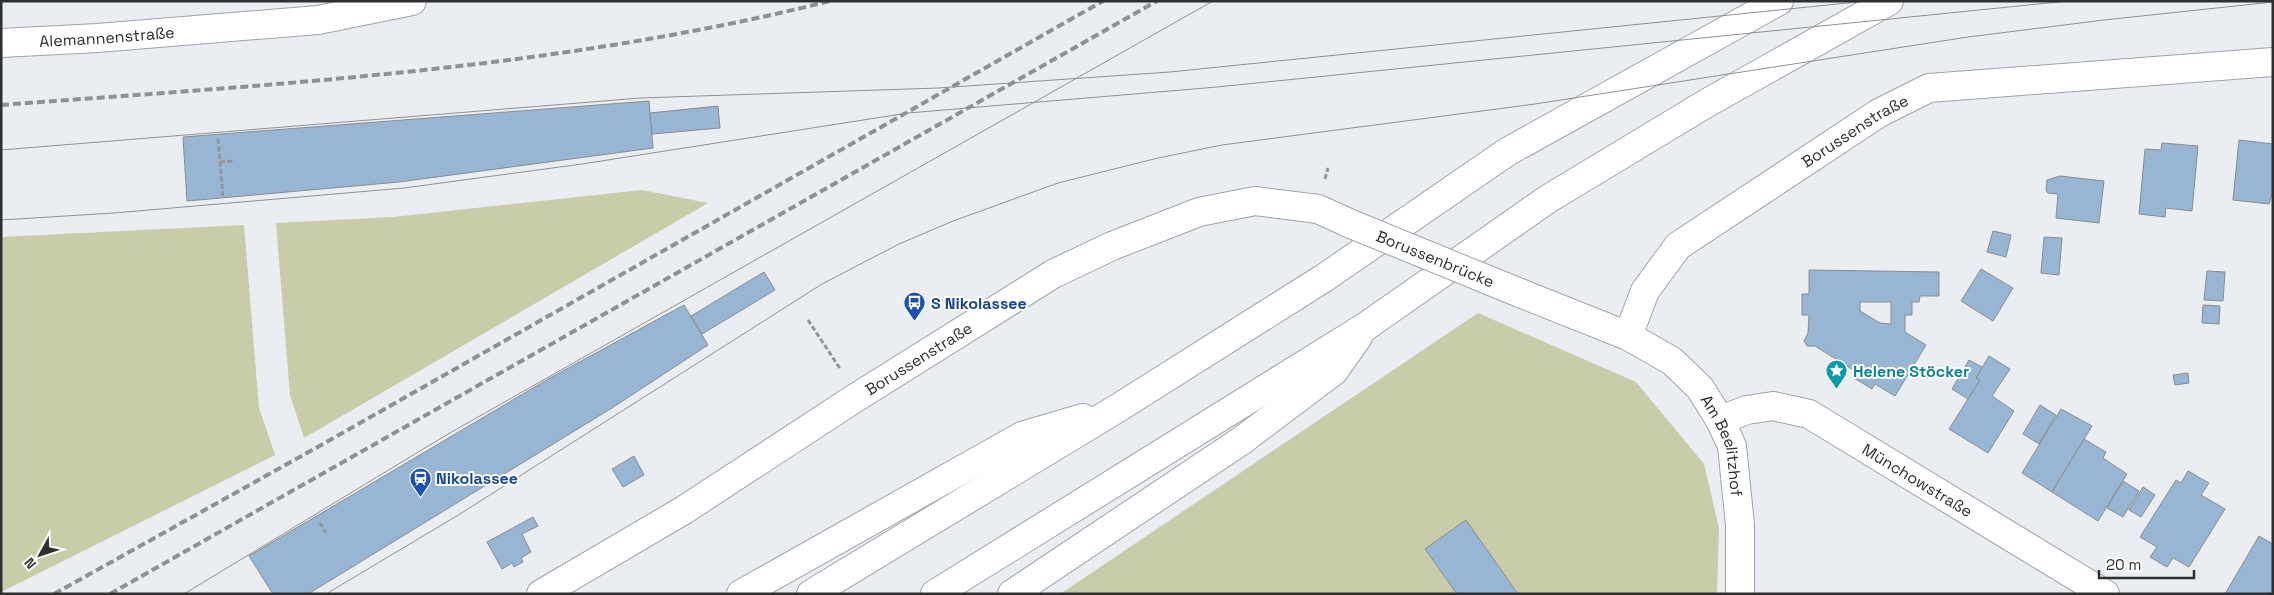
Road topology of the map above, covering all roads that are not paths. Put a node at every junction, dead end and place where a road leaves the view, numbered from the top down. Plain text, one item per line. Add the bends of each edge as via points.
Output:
1 (412, 1) edge
2 (1779, 1) edge
3 (1889, 1) edge
4 (1, 43) edge
5 (2273, 62) edge
6 (1351, 224) joint
7 (1365, 327) junction
8 (1628, 336) junction
9 (1118, 408) junction
10 (1720, 420) junction
11 (541, 594) edge
12 (741, 594) edge
13 (811, 594) edge
14 (936, 594) edge
15 (1012, 594) edge
16 (1740, 594) edge
17 (2105, 594) edge

1 - 4 main road, Alemannenstraße via 318,20
2 - 9 main road via 1508,152 1324,278
3 - 7 main road via 1548,199
5 - 8 main road, Borussenstraße via 1929,88 1879,113 1678,246 1645,291
6 - 8 main road, Borussenbrücke, bridge
6 - 11 main road, Borussenstraße via 1318,209 1255,201 1199,212 1112,246 1053,274 684,510
7 - 14 main road
7 - 15 main road via 1334,371 1241,442
8 - 10 main road, Am Beelitzhof via 1672,361 1700,388
9 - 12 main road via 1022,436
9 - 13 main road
10 - 16 main road, Am Beelitzhof via 1732,446 1736,474
10 - 17 main road, Münchowstraße via 1747,410 1773,406 1810,414

